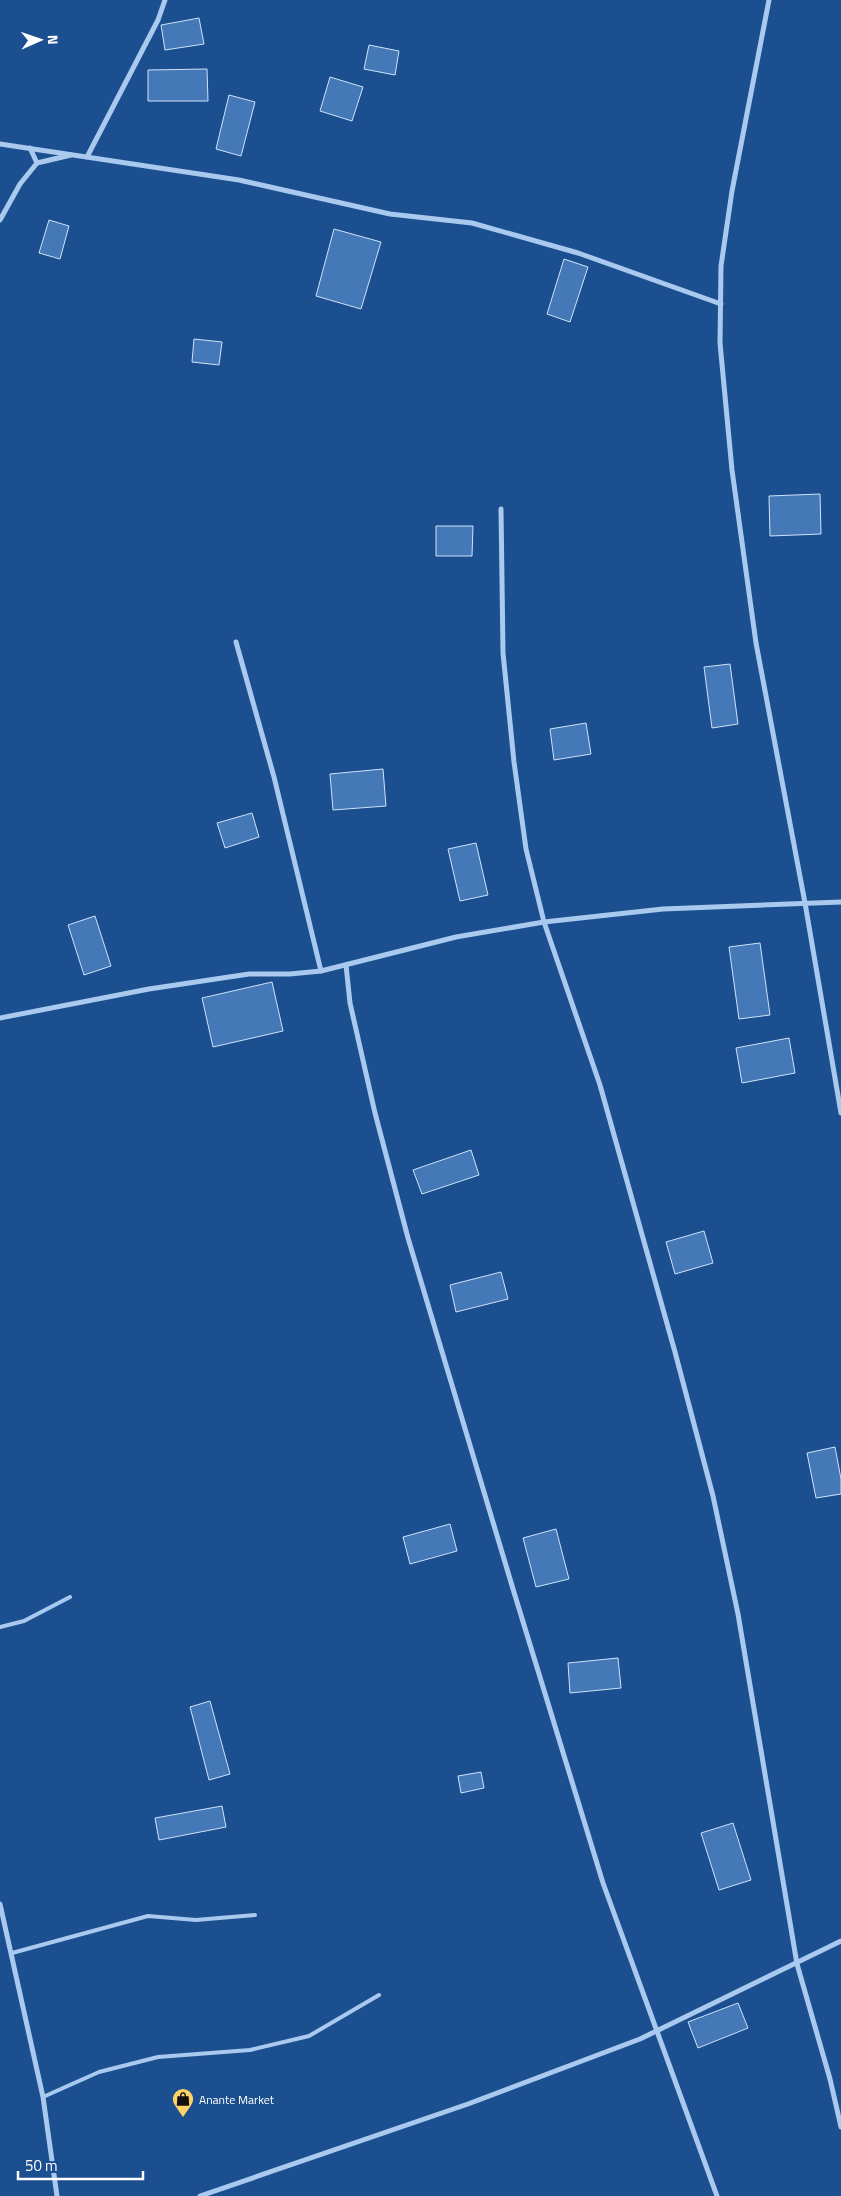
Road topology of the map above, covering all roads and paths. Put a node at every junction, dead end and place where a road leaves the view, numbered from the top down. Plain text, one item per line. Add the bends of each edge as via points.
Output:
1 (165, 0) edge
2 (770, 0) edge
3 (0, 144) edge
4 (30, 148) junction
5 (74, 155) junction
6 (87, 156) junction
7 (37, 163) junction
8 (0, 220) edge
9 (721, 304) junction
10 (501, 509) dead end
11 (236, 642) dead end
12 (841, 902) edge
13 (805, 903) junction
14 (544, 922) junction
15 (346, 965) junction
16 (321, 971) junction
17 (0, 1018) edge
18 (841, 1113) edge
19 (70, 1597) dead end
20 (0, 1627) edge
21 (0, 1904) edge
22 (255, 1916) dead end
23 (841, 1941) edge
24 (12, 1953) junction
25 (797, 1964) junction
26 (379, 1995) dead end
27 (657, 2032) junction
28 (43, 2097) junction
29 (841, 2127) edge
30 (57, 2196) edge
31 (200, 2196) edge
32 (717, 2196) edge

1 - 6 street via 158,20
2 - 9 street via 732,191 722,266
3 - 4 street
4 - 5 street
4 - 7 street
5 - 6 street
5 - 7 street
6 - 9 street via 239,180 390,214 472,223 578,253
7 - 8 street via 20,184
9 - 13 street via 720,343 732,470 756,642
10 - 14 street via 503,653 514,762 526,849
11 - 16 street via 276,786
12 - 13 street
13 - 14 street via 663,909
13 - 18 street
14 - 15 street via 456,937
14 - 25 street via 603,1094 713,1496 738,1614
15 - 16 street
15 - 27 street via 350,1003 372,1104 411,1247 603,1883
16 - 17 street via 249,974 149,989
19 - 20 lane via 24,1620
21 - 24 street
22 - 24 lane via 196,1920 148,1916
23 - 25 street
24 - 28 street
25 - 27 street
25 - 29 street
26 - 28 lane via 310,2036 250,2050 158,2057 99,2072
27 - 31 street via 468,2104
27 - 32 street
28 - 30 street

